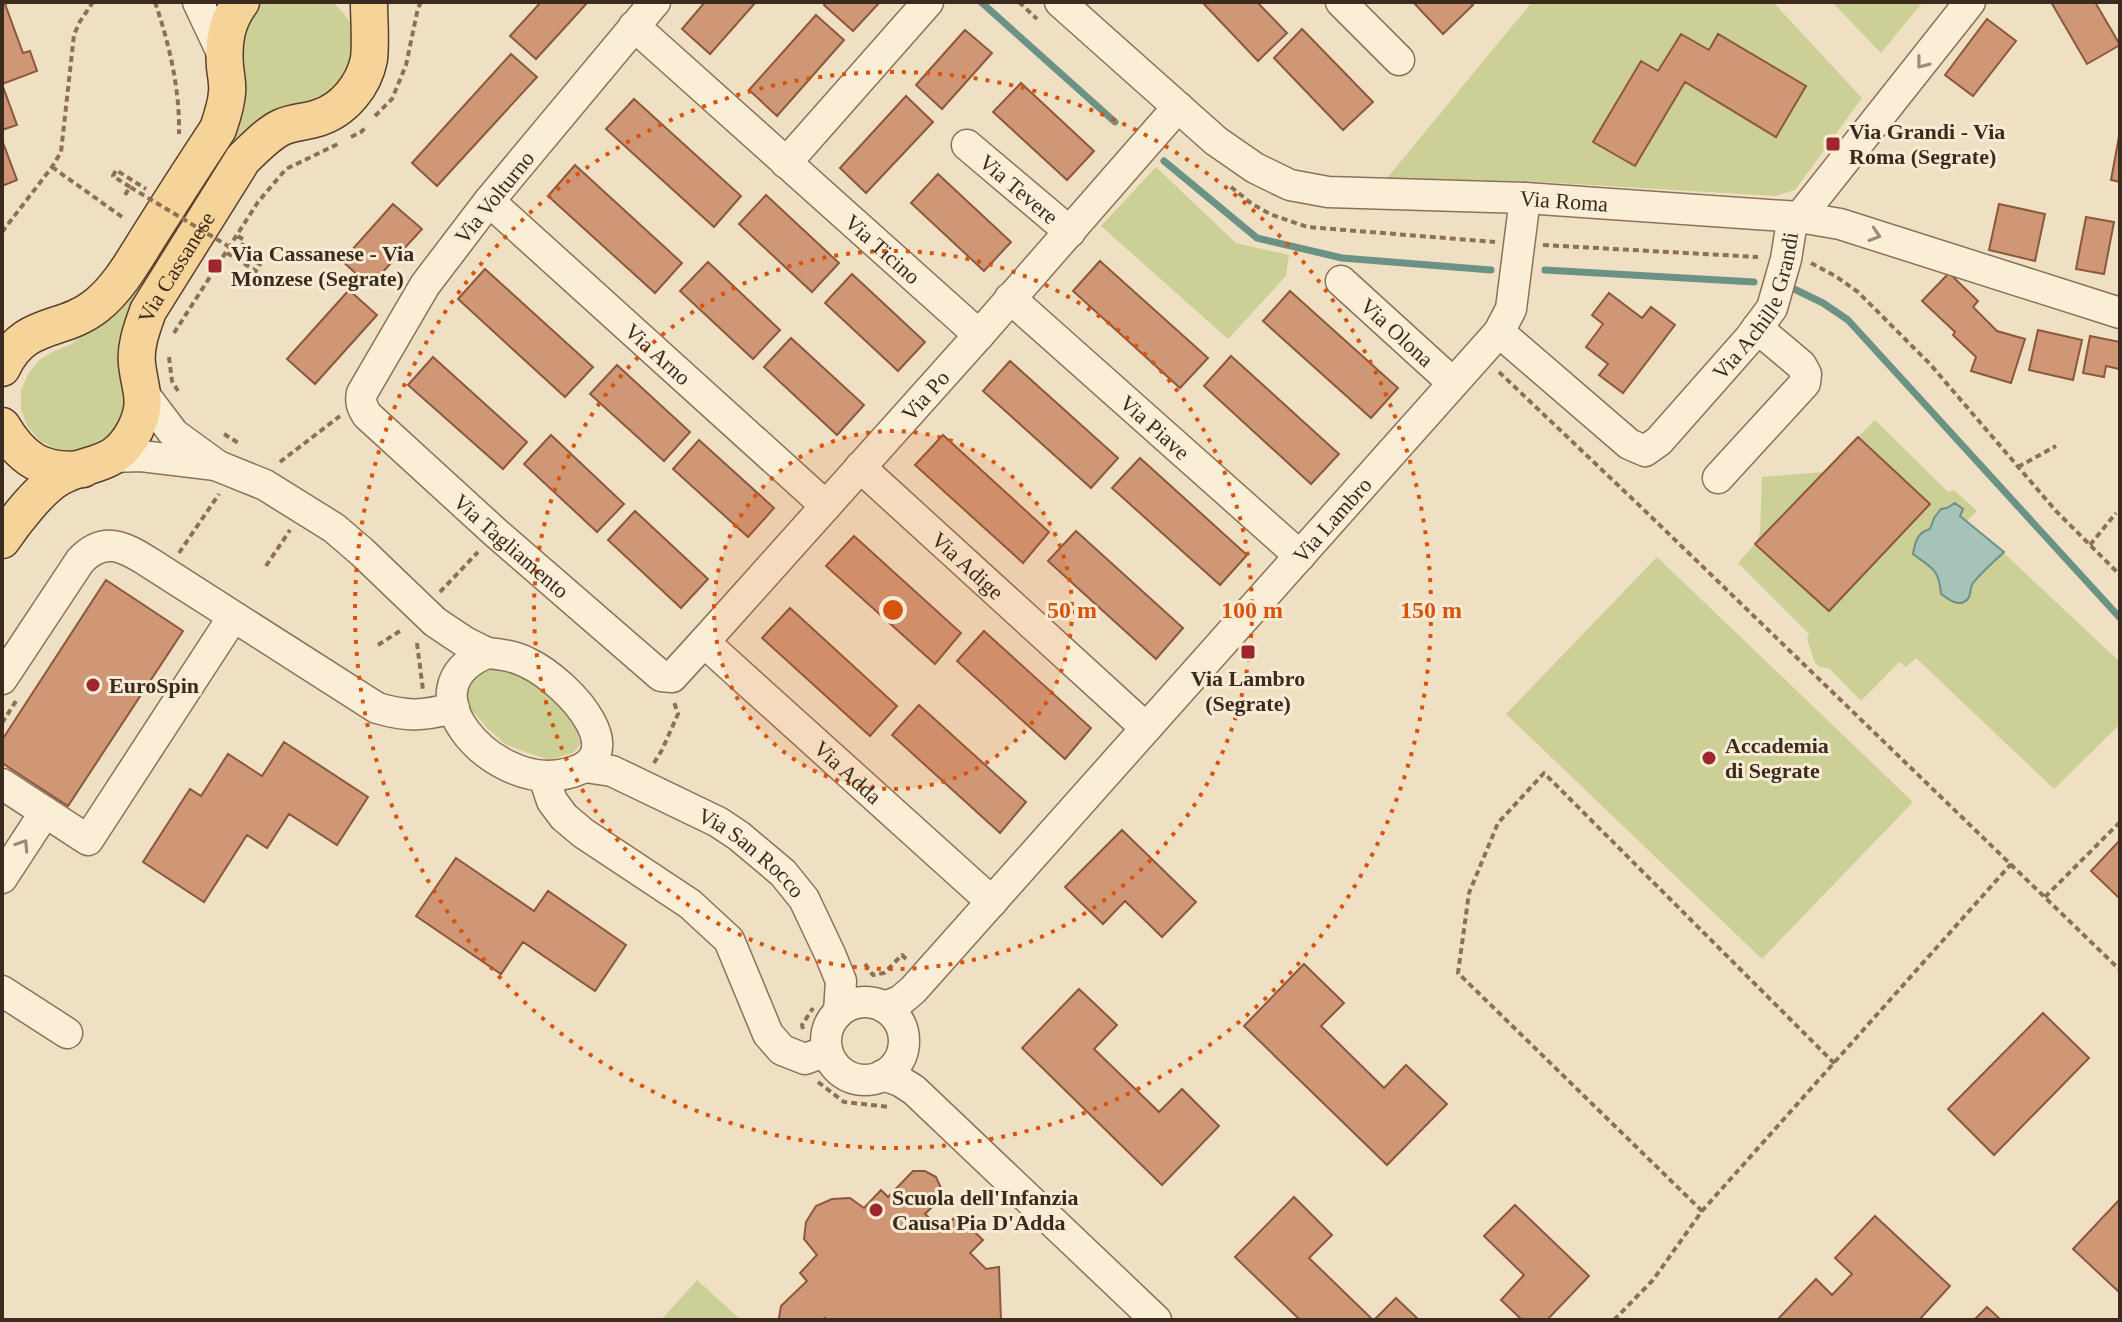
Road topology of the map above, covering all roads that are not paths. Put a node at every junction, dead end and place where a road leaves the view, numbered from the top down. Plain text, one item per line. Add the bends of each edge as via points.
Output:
1 (198, 2) edge
2 (241, 2) edge
3 (352, 2) edge
4 (369, 2) edge
5 (655, 2) edge
6 (928, 2) edge
7 (1341, 2) edge
8 (1970, 2) edge
9 (1056, 7) edge
10 (634, 26) junction
11 (369, 40) junction
12 (225, 59) junction
13 (1399, 60) dead end
14 (1178, 107) junction
15 (967, 145) dead end
16 (786, 163) junction
17 (1525, 198) junction
18 (489, 201) junction
19 (1799, 217) junction
20 (1070, 232) junction
21 (1341, 281) dead end
22 (1010, 298) junction
23 (2120, 313) edge
24 (1757, 328) junction
25 (979, 335) junction
26 (1489, 343) junction
27 (2, 368) edge
28 (1453, 383) junction
29 (143, 393) junction
30 (362, 404) joint
31 (2, 426) edge
32 (97, 463) junction
33 (860, 467) junction
34 (221, 478) junction
35 (1718, 478) dead end
36 (826, 506) junction
37 (2, 540) edge
38 (1300, 556) junction
39 (233, 617) junction
40 (435, 622) junction
41 (704, 642) junction
42 (487, 653) junction
43 (666, 677) joint
44 (10, 688) edge
45 (453, 696) junction
46 (1146, 728) junction
47 (598, 763) junction
48 (544, 777) junction
49 (2, 784) edge
50 (45, 812) junction
51 (2, 878) edge
52 (992, 902) junction
53 (2, 991) edge
54 (873, 1012) junction
55 (67, 1033) dead end
56 (827, 1051) junction
57 (891, 1068) junction
58 (1156, 1320) edge

1 - 12 street
2 - 12 main road, Via Cassanese via 225,35
3 - 11 main road
4 - 11 main road, Via Cassanese
5 - 10 street, Via Volturno
6 - 16 street
7 - 13 street
8 -> 19 street, Via Achille Grandi
9 - 14 street, Via Roma
10 - 16 street, Via Ticino
10 - 18 street, Via Volturno
11 - 29 main road, Via Cassanese via 365,71 340,107 280,128 243,159 148,311 137,364
12 - 27 main road, Via Cassanese via 228,90 218,129 121,281 75,319 31,334
14 - 17 street, Via Roma via 1229,150 1290,185 1328,192
14 - 20 street, Via Po
15 - 20 street, Via Tevere
16 - 25 street, Via Ticino
17 - 19 street, Via Roma
17 - 26 street, Via Lambro via 1511,309
18 - 30 street, Via Volturno via 425,285 362,393
18 - 36 street, Via Arno
19 -> 23 street, Via Roma via 1840,224
19 - 24 street, Via Achille Grandi via 1791,228 1772,308
20 - 22 street, Via Po
21 - 28 street, Via Olona
22 - 25 street, Via Po
22 - 38 street, Via Piave
24 - 26 street, Via Achille Grandi via 1645,451
24 - 35 street via 1801,365 1805,383
25 - 33 street, Via Po
26 - 28 street, Via Lambro
28 - 38 street, Via Lambro
29 - 32 main road, Via Cassanese via 135,431
29 - 34 street via 174,434
30 - 43 street, Via Tagliamento via 496,533
31 - 32 main road via 31,460 54,469
32 - 34 street via 141,456
32 - 37 main road, Via Cassanese via 59,478
33 - 36 street, Via Po
33 - 46 street, Via Adige
34 - 40 street via 271,475
36 - 41 street, Via Po
38 - 46 street, Via Lambro
39 - 44 street via 127,549 108,546 80,561
39 - 45 street via 377,708 404,716 429,714
39 - 50 street via 88,840
40 - 42 street
40 - 45 street via 448,658
41 - 43 street, Via Po via 672,677
41 - 52 street, Via Adda
42 - 45 street via 463,667
42 - 47 street via 528,663 568,691 597,733
45 - 48 street via 459,722 490,756
46 - 52 street, Via Lambro
47 - 48 street
47 - 54 street, Via San Rocco via 718,822 783,873 804,899 835,968 841,999
48 - 56 street via 564,817 690,904 729,940 768,1034 782,1050 805,1059
49 - 50 street
51 -> 50 street
52 - 54 street, Via Lambro via 905,1005
53 - 55 street
54 - 56 street via 831,1021
54 - 57 street via 904,1037
56 - 57 street via 848,1076 865,1080
57 - 58 street

